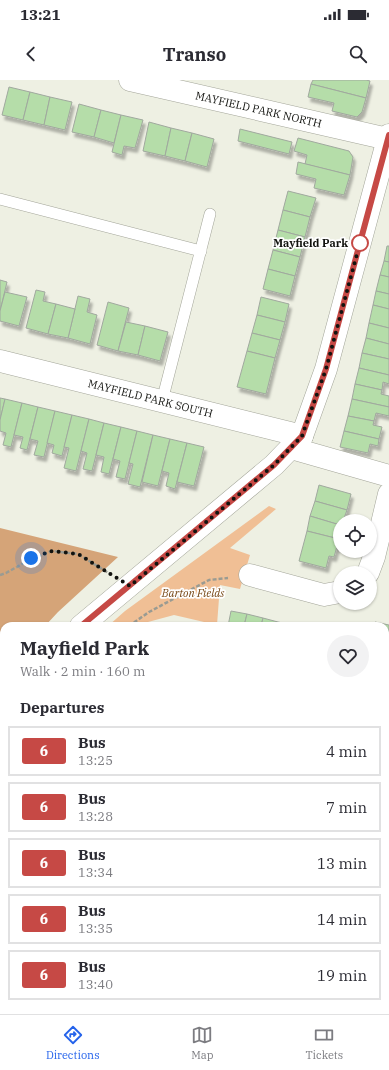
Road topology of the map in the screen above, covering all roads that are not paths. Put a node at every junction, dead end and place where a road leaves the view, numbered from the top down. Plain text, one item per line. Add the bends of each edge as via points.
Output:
1 (130, 80) edge
2 (388, 137) edge
3 (0, 199) edge
4 (210, 214) dead end
5 (201, 251) junction
6 (0, 361) edge
7 (162, 401) junction
8 (296, 442) junction
9 (389, 476) edge
10 (389, 494) edge
11 (371, 566) edge
12 (250, 575) road end
13 (333, 593) edge
14 (86, 622) edge

1 - 2 street, MAYFIELD PARK NORTH
2 - 8 street via 326,369
3 - 5 lane
4 - 5 lane
5 - 7 lane
6 - 7 street, MAYFIELD PARK SOUTH
7 - 8 street, MAYFIELD PARK SOUTH
8 - 9 street, MAYFIELD PARK SOUTH
8 - 14 street via 274,465
10 - 11 street
12 - 13 street via 324,595

